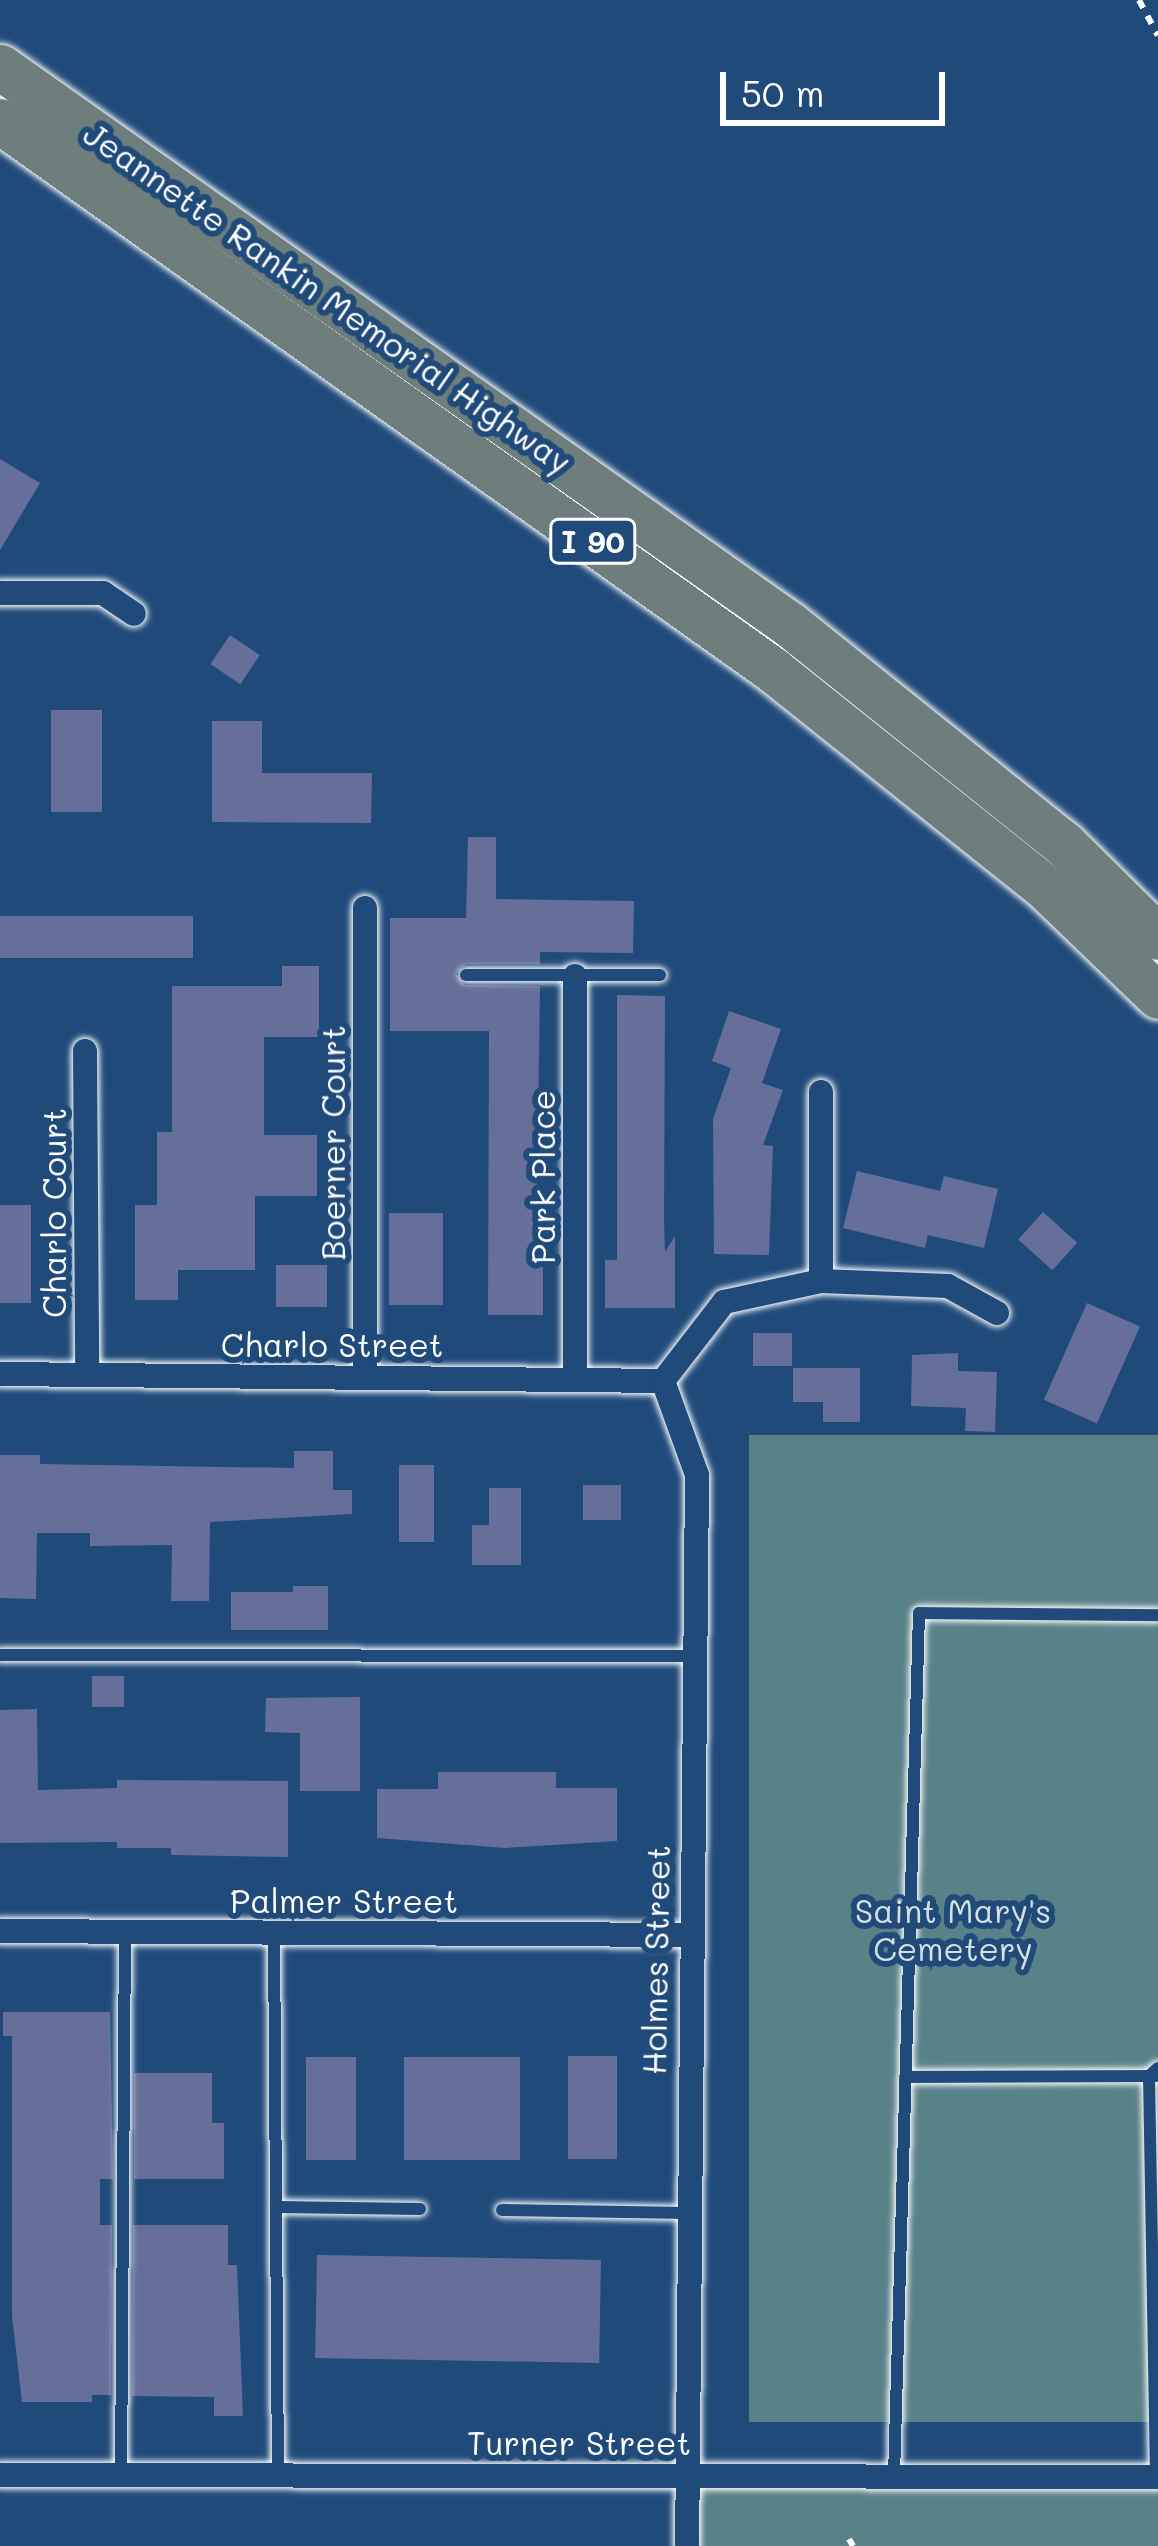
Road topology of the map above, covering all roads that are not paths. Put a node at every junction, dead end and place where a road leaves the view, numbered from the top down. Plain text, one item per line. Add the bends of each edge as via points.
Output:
1 (0, 67) edge
2 (0, 122) edge
3 (0, 593) edge
4 (134, 614) dead end
5 (365, 908) dead end
6 (1158, 937) edge
7 (466, 975) dead end
8 (660, 975) dead end
9 (575, 976) junction
10 (1158, 996) edge
11 (85, 1051) dead end
12 (820, 1092) dead end
13 (821, 1281) junction
14 (997, 1313) dead end
15 (0, 1374) edge
16 (87, 1375) junction
17 (365, 1377) junction
18 (575, 1378) junction
19 (663, 1381) junction
20 (1158, 1615) edge
21 (0, 1655) edge
22 (694, 1657) junction
23 (0, 1931) edge
24 (125, 1932) junction
25 (274, 1933) junction
26 (687, 1935) junction
27 (1155, 2073) edge
28 (905, 2077) junction
29 (276, 2207) junction
30 (420, 2210) dead end
31 (502, 2210) dead end
32 (687, 2213) junction
33 (0, 2475) edge
34 (121, 2475) junction
35 (278, 2475) junction
36 (687, 2475) junction
37 (894, 2476) junction
38 (1157, 2476) edge
39 (687, 2546) edge

1 - 6 highway, Jeannette Rankin Memorial Highway / I 90 via 789,624 1064,844
2 - 10 highway, Jeannette Rankin Memorial Highway / I 90 via 772,670 1047,889
3 - 4 street via 103,593
5 - 17 street, Boerner Court
7 - 9 lane
8 - 9 lane
9 - 18 street, Park Place
11 - 16 street, Charlo Court
12 - 13 street
13 - 14 street via 948,1286
13 - 19 street via 724,1302
15 - 16 street, Charlo Street
16 - 17 street, Charlo Street
17 - 18 street, Charlo Street
18 - 19 street, Charlo Street
19 - 22 street, Holmes Street via 697,1475
20 - 28 lane via 919,1612
21 - 22 lane
22 - 26 street, Holmes Street
23 - 24 street, Palmer Street
24 - 25 street, Palmer Street
24 - 34 lane
25 - 26 street, Palmer Street
25 - 29 lane
26 - 32 street, Holmes Street
27 - 28 lane
27 - 38 lane
28 - 37 lane
29 - 30 lane
29 - 35 lane
31 - 32 lane
32 - 36 street, Holmes Street
33 - 34 street, Turner Street
34 - 35 street, Turner Street
35 - 36 street, Turner Street
36 - 37 street, Turner Street
36 - 39 street, Holmes Street
37 - 38 street, Turner Street

